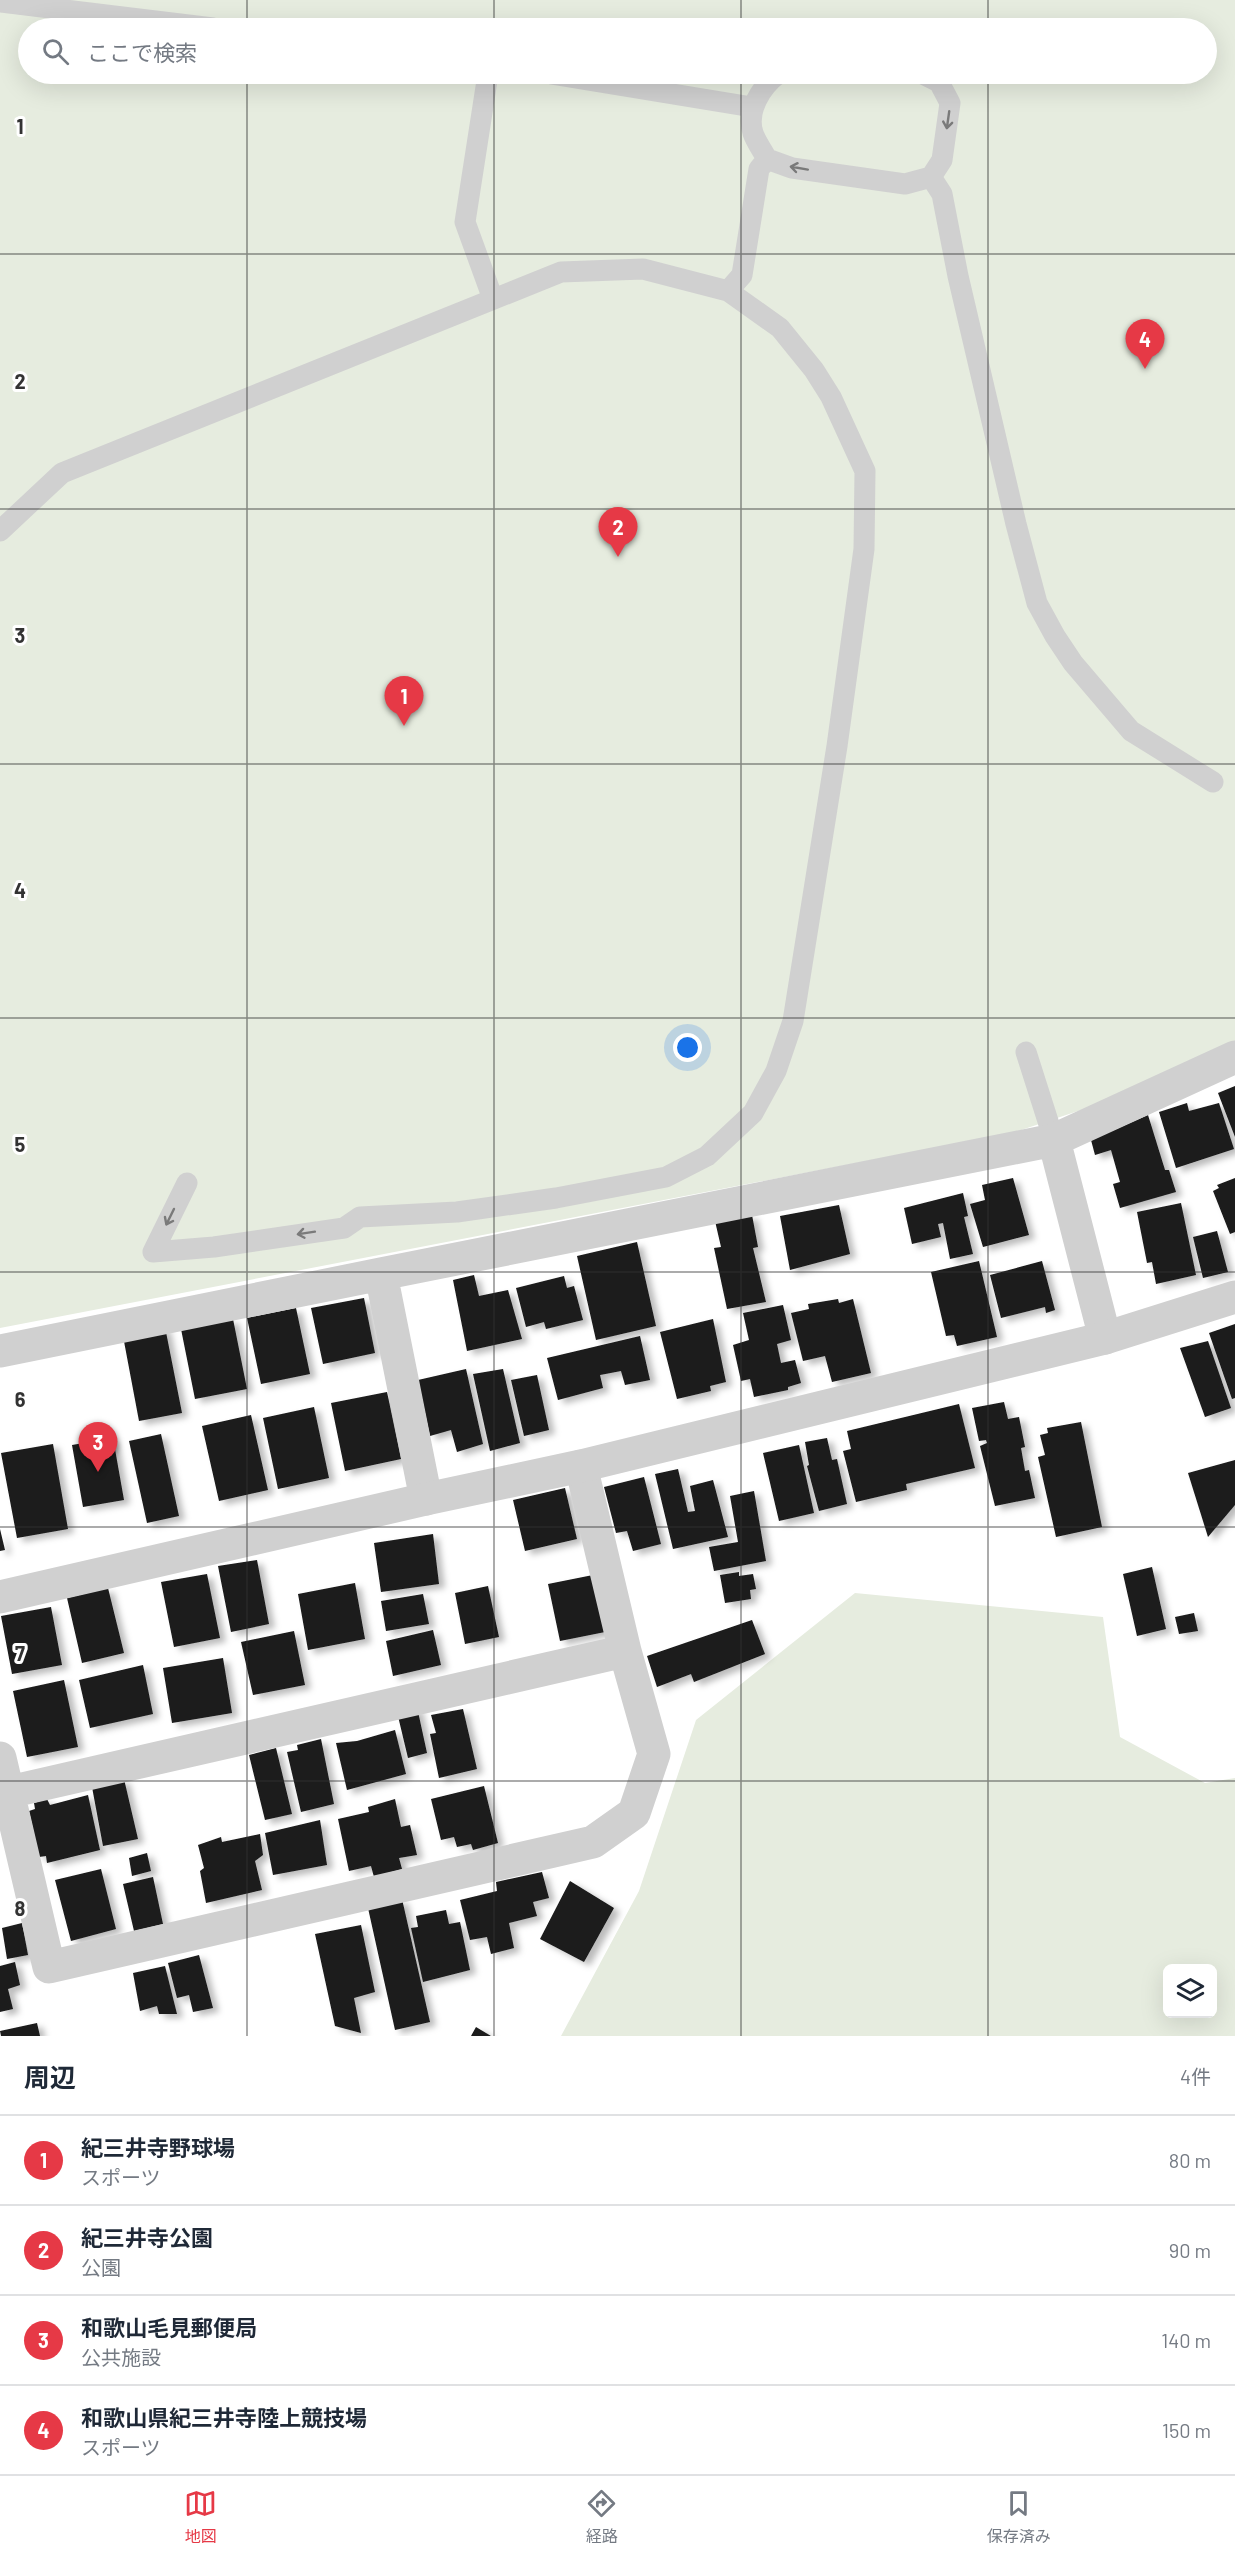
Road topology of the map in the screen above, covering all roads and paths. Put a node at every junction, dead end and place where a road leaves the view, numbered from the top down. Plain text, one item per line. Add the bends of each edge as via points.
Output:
1 (0, 2) edge
2 (131, 18) edge
3 (486, 84) edge
4 (612, 84) edge
5 (768, 84) edge
6 (940, 84) edge
7 (752, 107) junction
8 (767, 159) junction
9 (931, 177) junction
10 (728, 291) junction
11 (493, 299) junction
12 (0, 531) edge
13 (1213, 782) dead end
14 (1026, 1052) dead end
15 (1235, 1057) edge
16 (1054, 1140) junction
17 (187, 1183) dead end
18 (381, 1274) junction
19 (1235, 1297) edge
20 (1105, 1338) junction
21 (0, 1351) edge
22 (581, 1466) junction
23 (426, 1499) junction
24 (0, 1597) edge
25 (626, 1651) junction
26 (0, 1758) edge
27 (9, 1792) junction

1 - 2 lane
3 - 11 lane via 465,222
4 - 7 lane
5 - 7 lane
6 -> 9 lane via 950,103 942,160
7 - 8 lane via 753,133
9 -> 8 lane via 904,184 792,168
8 - 10 lane via 759,169 742,275
9 - 13 lane via 942,194 1037,603 1073,663 1131,731
10 - 11 lane via 643,269 584,271 561,272
10 - 17 lane via 780,328 814,370 831,397 865,471 864,549 793,1021 776,1071 753,1113 706,1156 666,1177 556,1198 457,1212 360,1217 344,1228 214,1247 153,1251
11 - 12 lane via 62,473
14 - 16 lane
15 - 16 street
16 - 18 street
16 - 20 street
18 - 21 street
18 - 23 street
19 - 20 street
20 - 22 street
22 - 23 street
22 - 25 street
23 - 24 street
25 - 27 street
25 - 27 street via 654,1754 634,1813 592,1842 49,1967
26 - 27 street

